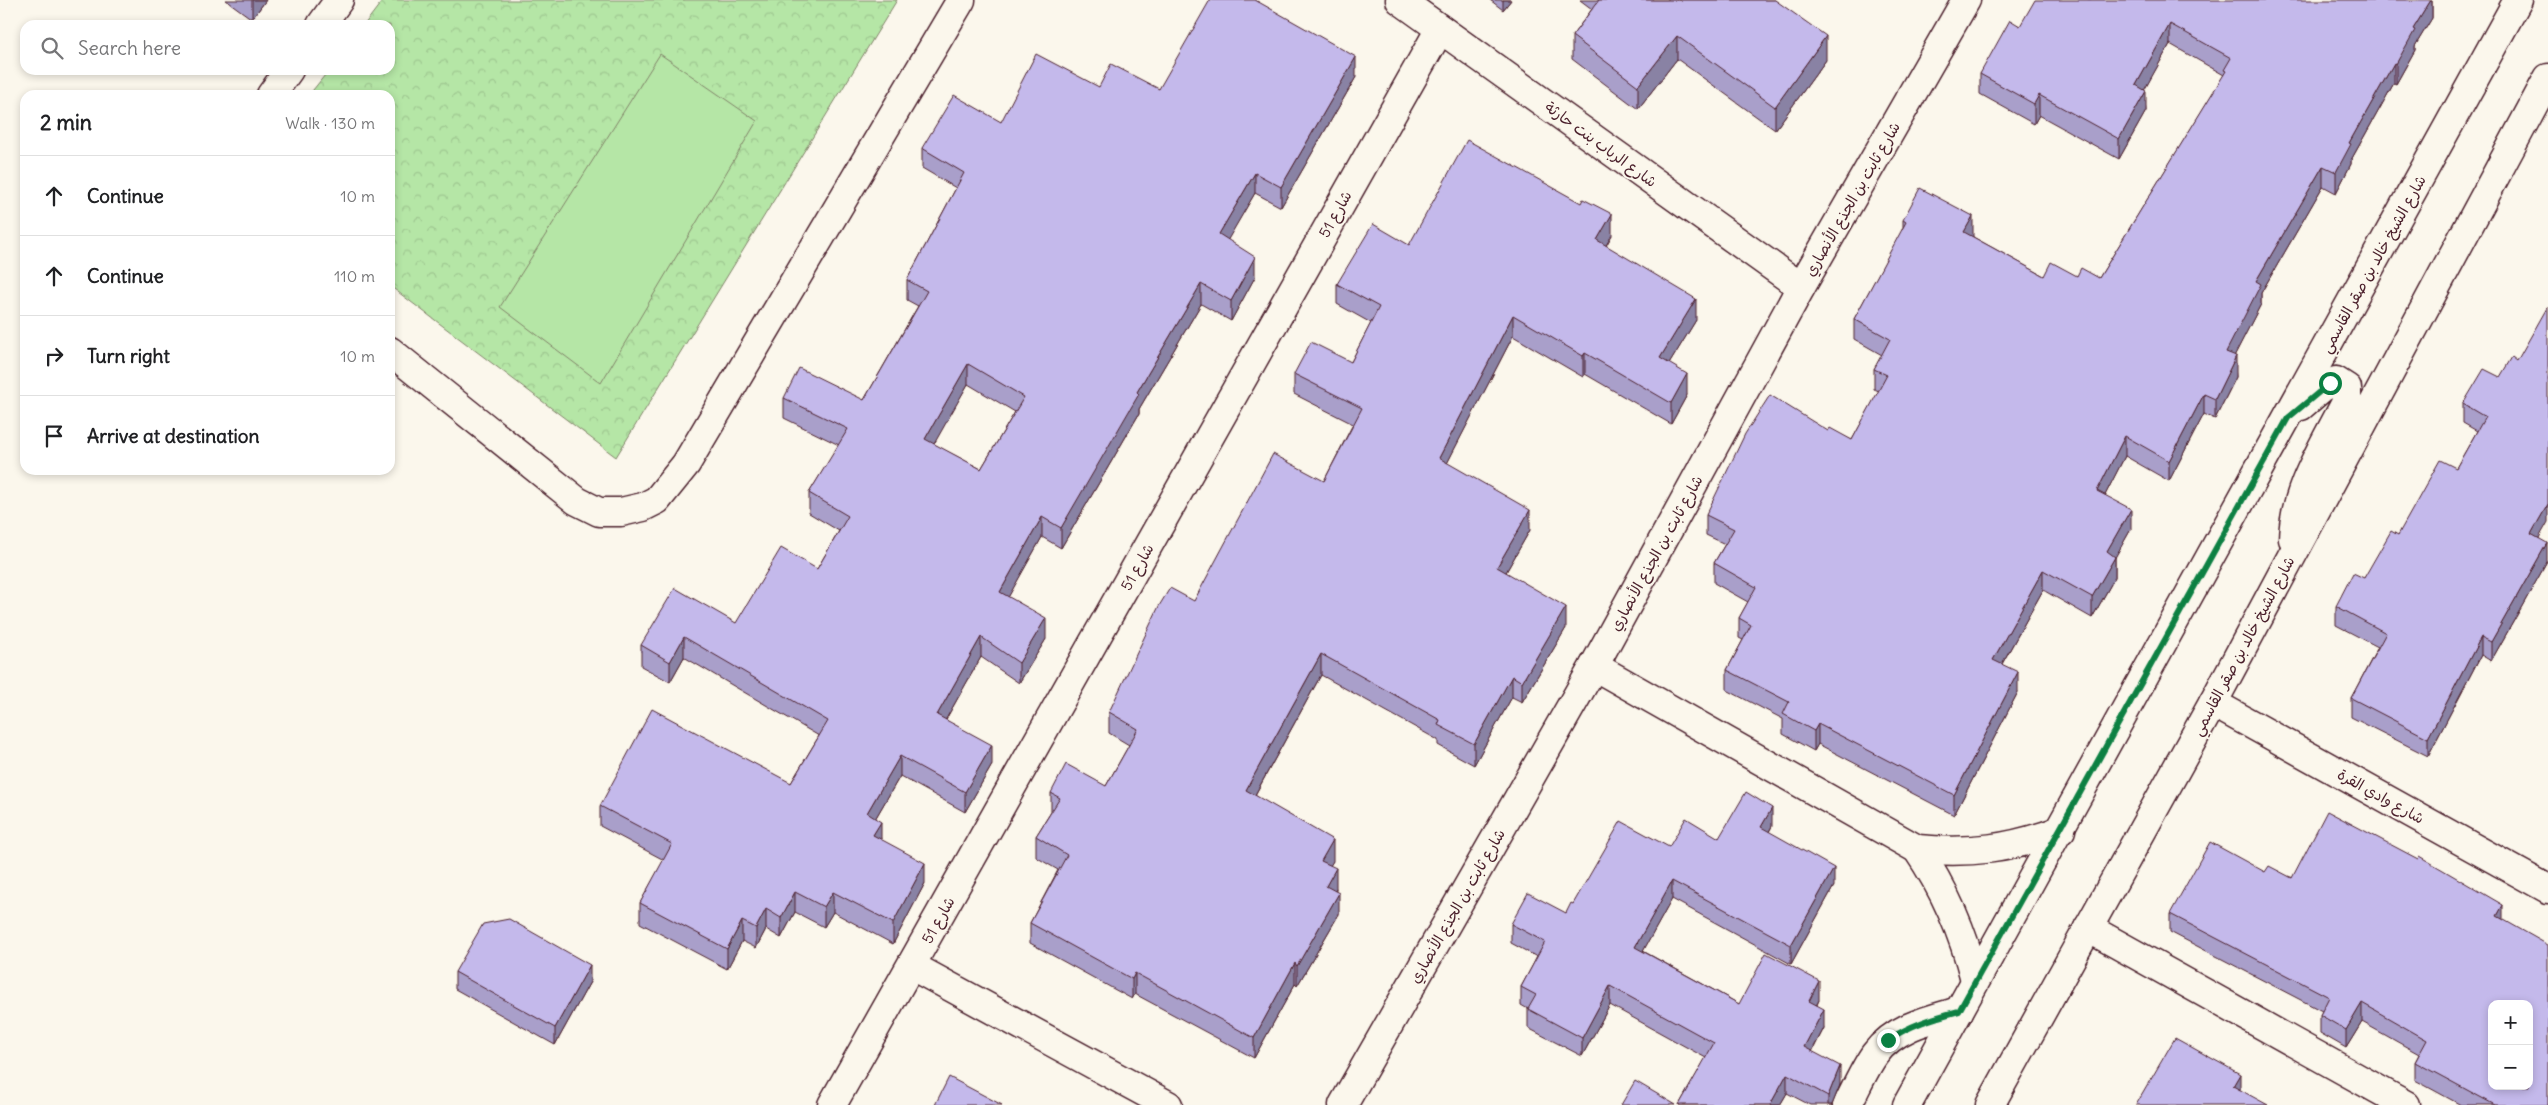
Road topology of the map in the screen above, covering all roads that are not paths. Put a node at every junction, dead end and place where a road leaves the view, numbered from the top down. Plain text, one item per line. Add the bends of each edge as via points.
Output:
1 (339, 0) edge
2 (961, 0) edge
3 (1400, 0) edge
4 (1966, 0) edge
5 (2518, 0) edge
6 (325, 20) edge
7 (1440, 29) junction
8 (285, 75) edge
9 (2548, 78) edge
10 (275, 90) edge
11 (1801, 287) junction
12 (395, 355) edge
13 (2288, 418) junction
14 (2293, 553) junction
15 (1594, 666) junction
16 (2213, 703) junction
17 (2060, 830) junction
18 (1917, 849) junction
19 (2548, 889) edge
20 (2088, 928) junction
21 (912, 966) junction
22 (1975, 980) junction
23 (1959, 1011) junction
24 (832, 1105) edge
25 (1168, 1105) edge
26 (1343, 1105) edge
27 (1847, 1105) edge
28 (1908, 1105) edge
29 (1990, 1105) edge
30 (2406, 1105) edge

1 - 6 street
2 - 12 street via 686,464 658,500 621,512 599,512 577,501
3 - 7 street, شارع الرباب بنت حارثة
4 - 11 street, شارع ثابت بن الجذع الأنصاري
5 - 13 street, شارع الشيخ خالد بن صقر القاسمي
7 - 11 street, شارع الرباب بنت حارثة
7 - 21 street, شارع 51
8 - 10 street
9 - 14 street, شارع الشيخ خالد بن صقر القاسمي
11 - 15 street, شارع ثابت بن الجذع الأنصاري
13 - 14 street via 2330,383 2336,381 2347,388 2347,400 2304,485 2295,518
13 - 17 street, شارع الشيخ خالد بن صقر القاسمي
14 - 16 street, شارع الشيخ خالد بن صقر القاسمي
15 - 18 street
15 - 26 street, شارع ثابت بن الجذع الأنصاري
16 - 19 street, شارع وادي القرة
16 - 20 street, شارع الشيخ خالد بن صقر القاسمي
17 - 18 street via 2026,843 1990,850 1953,852
17 - 22 street, شارع الشيخ خالد بن صقر القاسمي
18 - 22 street via 1954,911
20 - 29 street, شارع الشيخ خالد بن صقر القاسمي
20 - 30 street
21 - 24 street, شارع 51
21 - 25 street
22 - 23 street, شارع الشيخ خالد بن صقر القاسمي
23 - 27 street via 1924,1021 1888,1040 1875,1054
23 - 28 street, شارع الشيخ خالد بن صقر القاسمي

